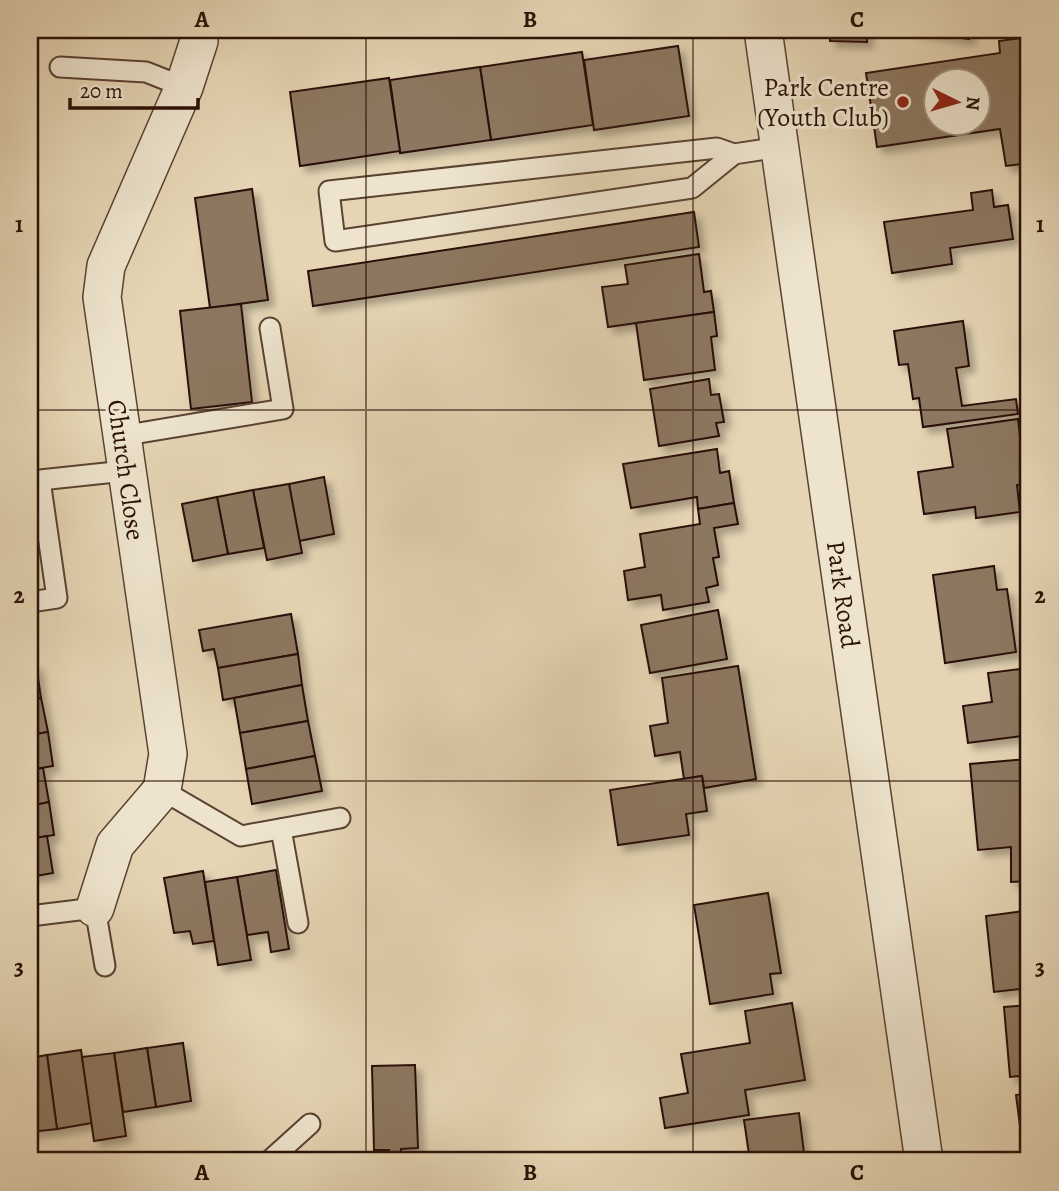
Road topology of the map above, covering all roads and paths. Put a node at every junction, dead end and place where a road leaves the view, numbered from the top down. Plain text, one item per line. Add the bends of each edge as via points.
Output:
1 (199, 30) edge
2 (763, 30) edge
3 (60, 67) dead end
4 (184, 87) junction
5 (780, 147) junction
6 (734, 154) junction
7 (270, 328) dead end
8 (123, 454) junction
9 (30, 602) edge
10 (162, 790) junction
11 (340, 818) dead end
12 (281, 829) junction
13 (95, 908) junction
14 (30, 916) edge
15 (298, 923) dead end
16 (105, 966) dead end
17 (310, 1124) dead end
18 (269, 1161) edge
19 (924, 1161) edge

1 - 4 street, Church Close
2 - 5 street, Park Road
3 - 4 lane via 146,72
4 - 8 street, Church Close via 106,266 102,297
5 - 6 lane
5 - 19 street, Park Road
6 - 6 lane via 717,148 329,191 335,241 692,188
7 - 8 lane via 283,409
8 - 9 lane via 40,480 57,598
8 - 10 street, Church Close via 168,754
10 - 12 lane via 241,836
10 - 13 street via 115,845
11 - 12 lane
12 - 15 lane
13 - 14 lane
13 - 16 lane
17 - 18 lane

